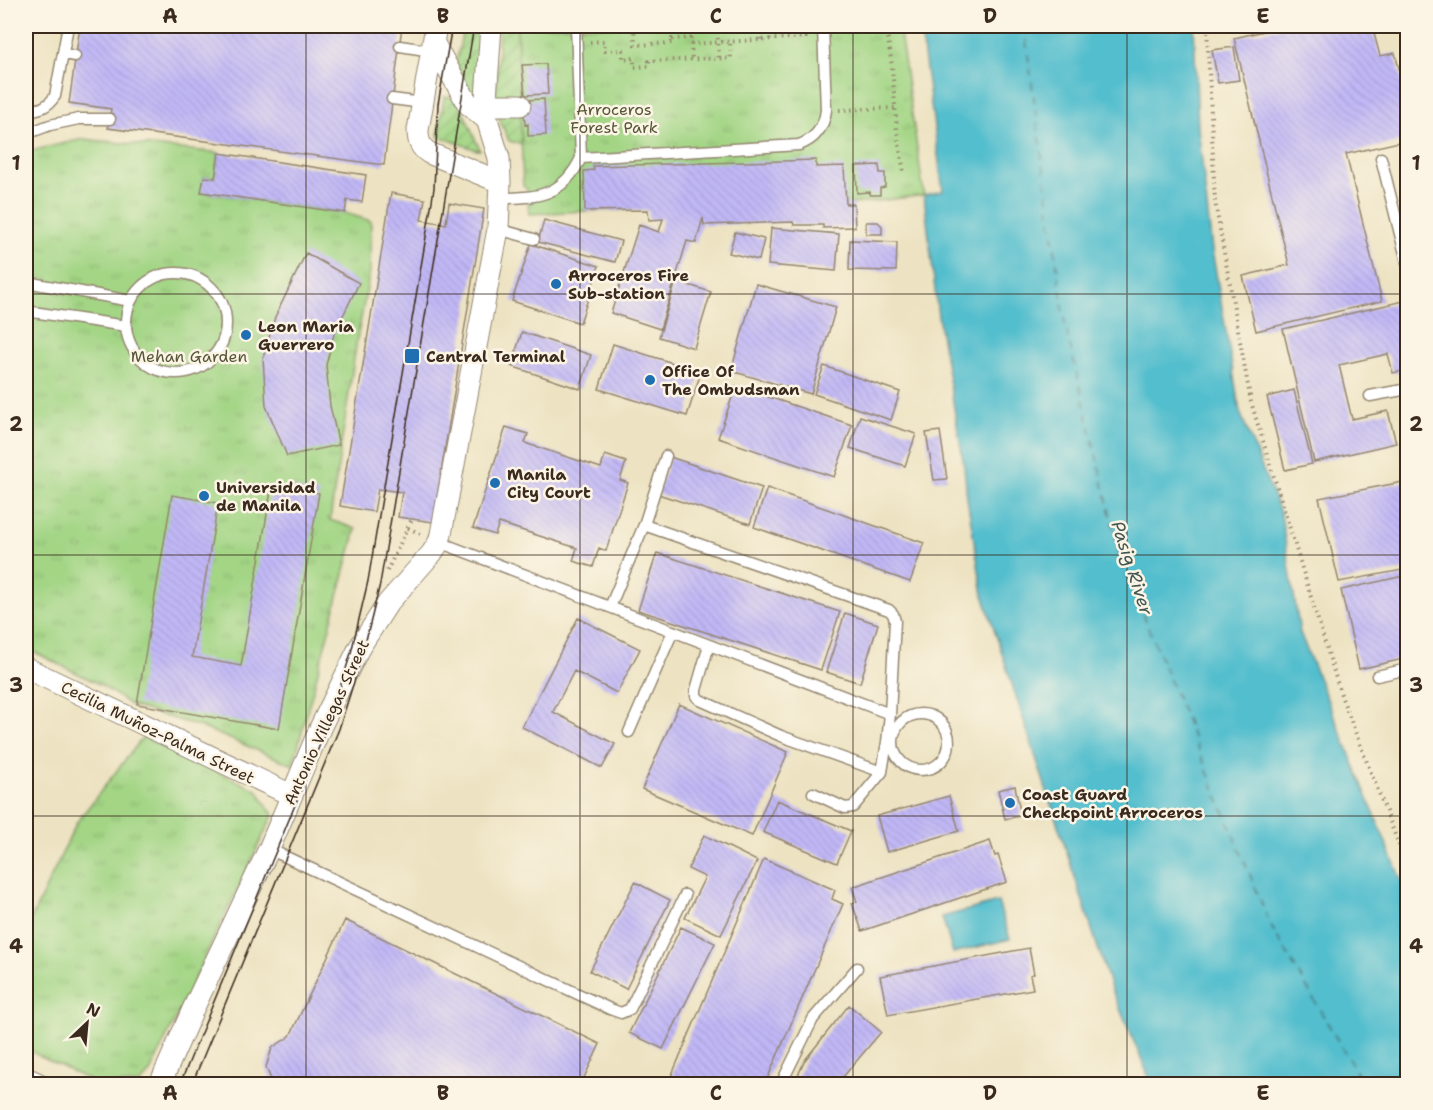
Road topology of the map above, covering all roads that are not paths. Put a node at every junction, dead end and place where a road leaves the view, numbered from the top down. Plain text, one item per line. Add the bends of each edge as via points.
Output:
1 (68, 26) edge
2 (491, 26) edge
3 (576, 26) edge
4 (823, 26) edge
5 (434, 39) edge
6 (400, 46) dead end
7 (63, 54) junction
8 (75, 56) dead end
9 (392, 99) dead end
10 (423, 103) junction
11 (520, 105) dead end
12 (26, 110) edge
13 (485, 112) junction
14 (110, 119) dead end
15 (26, 134) edge
16 (581, 158) junction
17 (1381, 158) dead end
18 (500, 190) junction
19 (498, 229) junction
20 (534, 239) dead end
21 (1407, 266) edge
22 (26, 282) edge
23 (131, 301) junction
24 (26, 311) edge
25 (126, 326) junction
26 (1407, 389) edge
27 (1370, 396) dead end
28 (666, 456) dead end
29 (644, 525) junction
30 (439, 542) junction
31 (610, 607) junction
32 (674, 631) junction
33 (709, 645) junction
34 (26, 668) edge
35 (1407, 669) edge
36 (1377, 676) dead end
37 (890, 714) junction
38 (629, 732) dead end
39 (890, 741) junction
40 (882, 772) junction
41 (813, 793) dead end
42 (291, 795) junction
43 (269, 849) junction
44 (685, 895) dead end
45 (857, 968) dead end
46 (26, 1078) edge
47 (39, 1084) edge
48 (160, 1084) edge
49 (781, 1084) edge

1 - 7 lane
2 - 13 street, Antonio Villegas Street
3 - 16 lane
4 - 16 lane via 826,110 819,132 806,142
5 - 6 lane
5 - 10 street
5 - 13 street, Antonio Villegas Street via 468,104
7 - 8 lane
7 - 12 lane via 57,88 50,102 44,108
9 - 10 lane
10 - 18 street via 418,138 424,150
11 - 13 street
13 - 18 street, Antonio Villegas Street via 498,153
14 - 15 lane via 79,119
16 - 18 lane via 569,177 540,196 528,198
17 - 21 lane
18 - 19 street, Antonio Villegas Street
19 - 20 lane
19 - 30 street, Antonio Villegas Street
22 - 23 lane
23 - 25 lane
23 - 25 lane via 136,291 163,274 194,276 219,296 226,330 221,346 210,360 179,373 162,371 146,363 134,351
24 - 25 lane
26 - 27 lane
28 - 29 lane
29 - 31 lane
29 - 37 lane via 889,610 895,621
30 - 31 lane
30 - 42 street, Antonio Villegas Street via 388,603 358,648
31 - 32 lane
32 - 33 lane
32 - 38 lane
33 - 37 lane
33 - 40 lane via 696,690 700,700 781,736
34 - 42 street, Cecilia Muñoz-Palma Street
35 - 36 lane
37 - 39 lane
39 - 39 lane via 901,761 921,770 941,762 950,743 942,722 922,714 902,721
39 - 40 lane
40 - 41 lane via 853,807 845,808
42 - 43 street, Antonio Villegas Street
43 - 44 lane via 621,1013 630,1009
43 - 48 street, Antonio Villegas Street
45 - 49 lane via 813,1019
46 - 47 street

